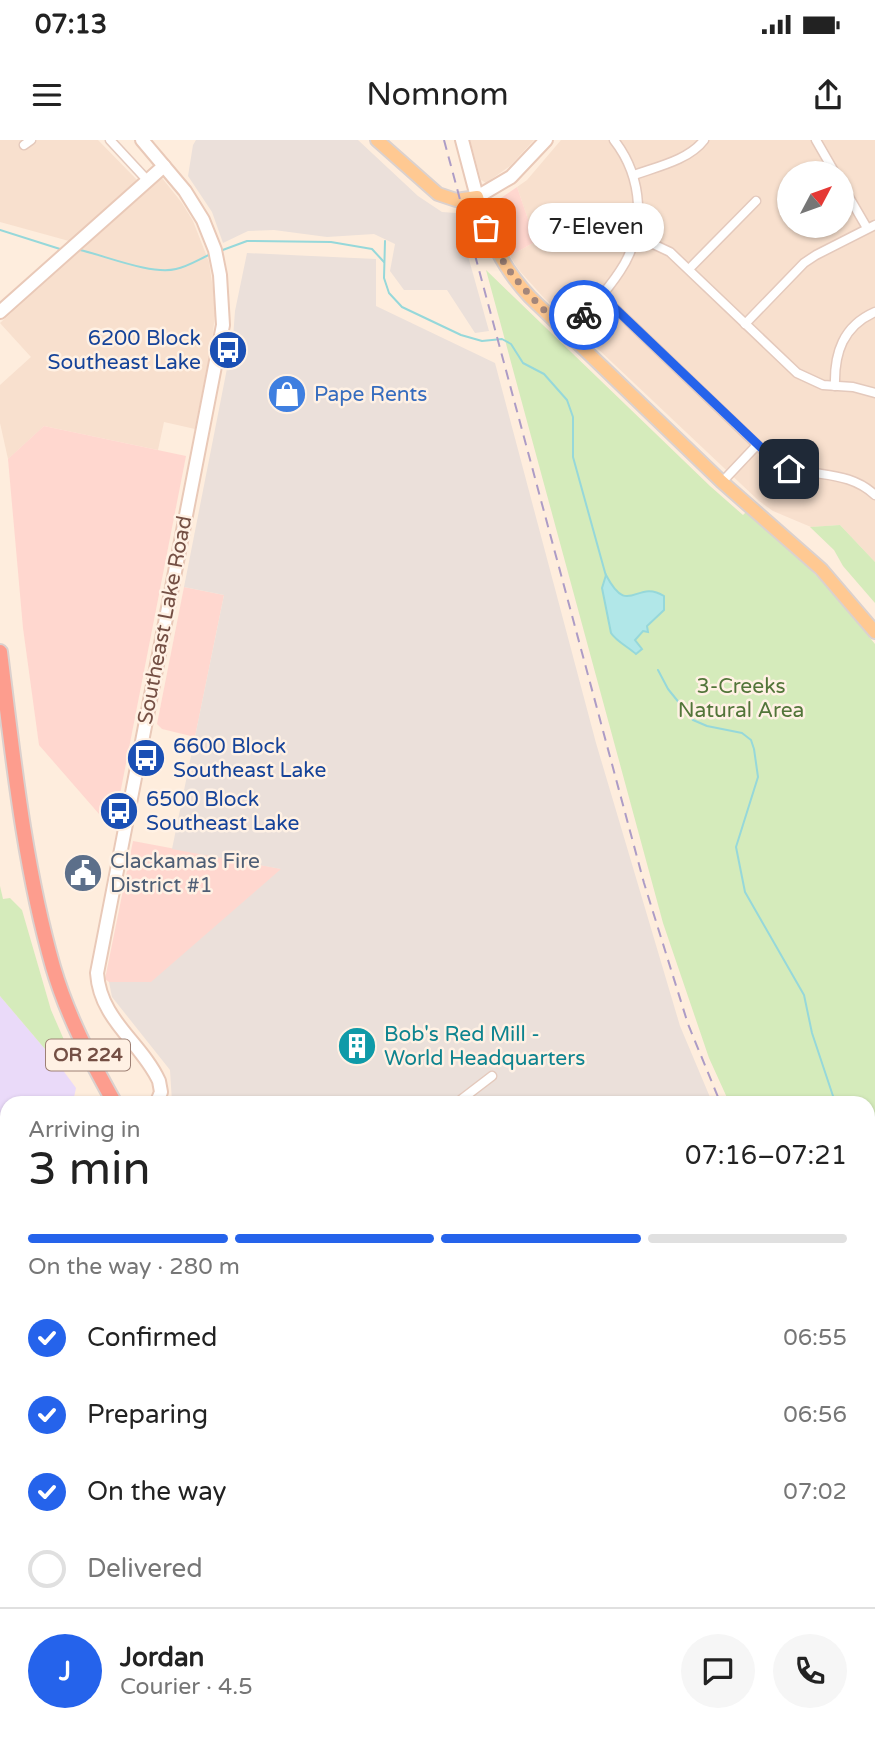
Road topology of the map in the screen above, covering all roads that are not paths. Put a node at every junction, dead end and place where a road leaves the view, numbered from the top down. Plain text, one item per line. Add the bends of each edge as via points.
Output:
1 (110, 140) edge
2 (142, 140) edge
3 (377, 140) edge
4 (462, 140) edge
5 (546, 140) edge
6 (614, 140) edge
7 (704, 140) edge
8 (816, 140) edge
9 (828, 161) edge
10 (164, 166) junction
11 (634, 176) junction
12 (148, 181) junction
13 (477, 197) junction
14 (756, 201) dead end
15 (854, 201) edge
16 (871, 226) edge
17 (635, 239) junction
18 (689, 269) junction
19 (602, 296) junction
20 (0, 312) edge
21 (875, 312) edge
22 (745, 324) junction
23 (567, 332) junction
24 (835, 386) junction
25 (875, 393) edge
26 (757, 445) junction
27 (722, 482) junction
28 (875, 495) edge
29 (875, 632) edge
30 (0, 652) edge
31 (492, 1076) dead end
32 (111, 1096) edge
33 (159, 1096) edge
34 (466, 1096) edge

1 - 12 street
2 - 10 street, Southeast Lake Road
3 - 13 main road via 438,194 457,200
4 - 13 street
5 - 13 street via 511,177
6 - 11 street
7 - 11 street via 687,155
8 - 9 street
10 - 12 street
10 - 33 street, Southeast Lake Road via 191,199 212,242 223,314 97,973 105,1006 159,1082
11 - 17 street via 638,206
12 - 20 street
13 - 23 main road via 503,264
14 - 18 street
15 - 16 street
16 - 22 street via 804,263
17 - 18 street via 662,247
17 - 19 street via 622,269
18 - 22 street
19 - 23 street
19 - 26 street
21 - 24 street via 854,325 841,343
22 - 24 street via 797,373
23 - 27 main road
24 - 25 street
26 - 27 street
26 - 28 street via 789,469 842,476
27 - 29 main road via 821,569
30 - 32 highway, OR 224 via 24,833 53,967 86,1051
31 - 34 street

